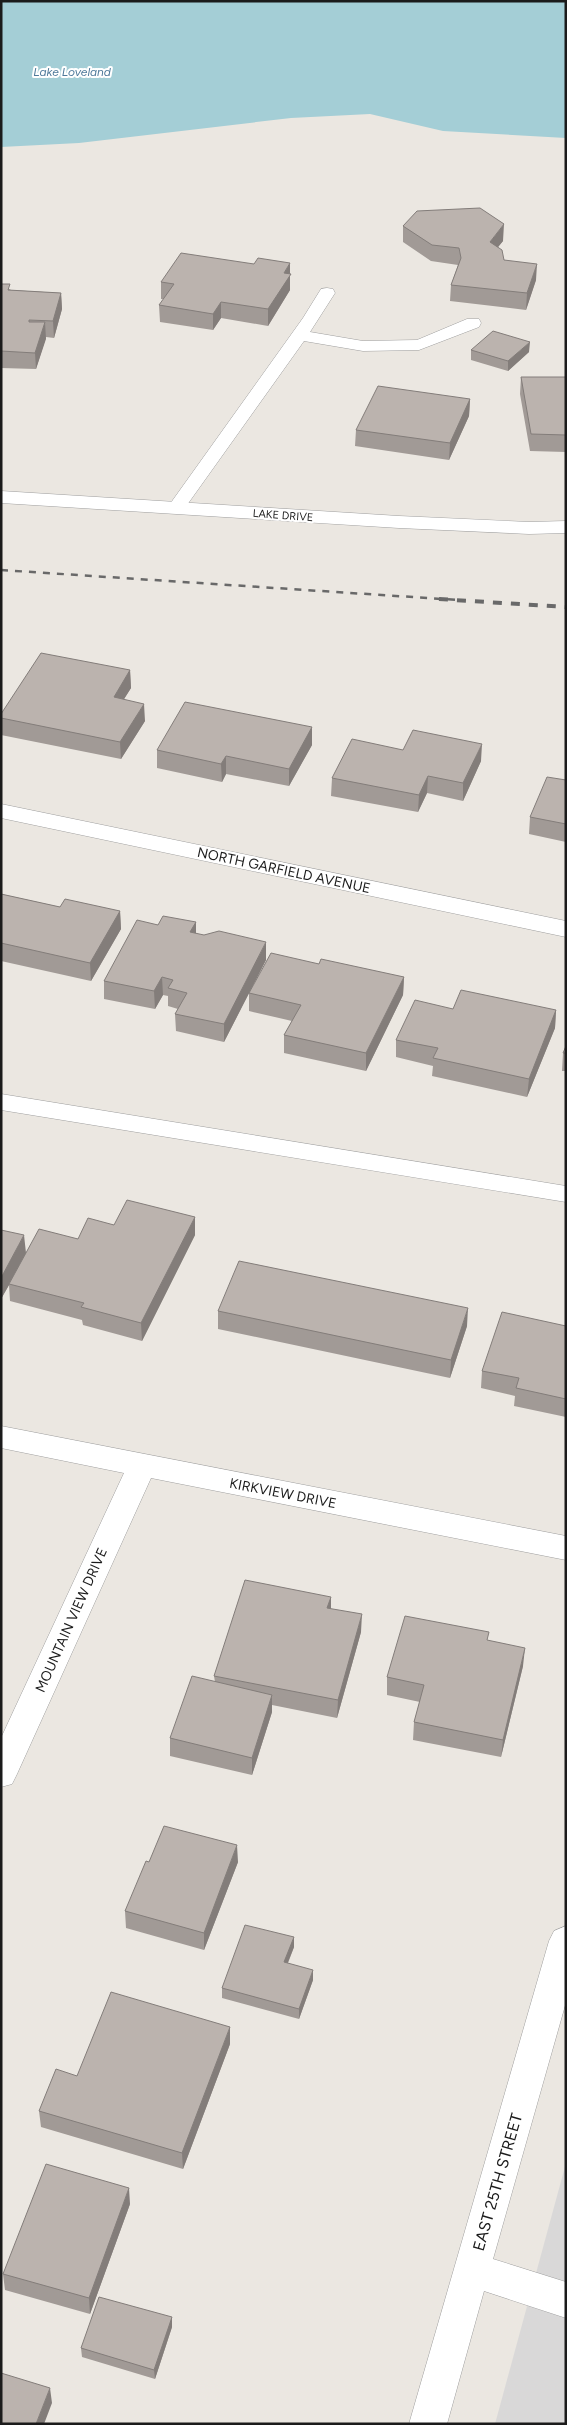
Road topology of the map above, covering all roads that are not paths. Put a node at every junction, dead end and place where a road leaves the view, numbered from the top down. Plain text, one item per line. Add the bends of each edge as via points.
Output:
1 (327, 292) dead end
2 (473, 323) dead end
3 (299, 335) junction
4 (1, 497) edge
5 (176, 508) junction
6 (566, 526) edge
7 (1, 810) edge
8 (566, 929) edge
9 (1, 1102) edge
10 (566, 1194) edge
11 (1, 1437) edge
12 (142, 1466) junction
13 (566, 1548) edge
14 (8, 1743) edge
15 (1, 1774) edge
16 (566, 1941) edge
17 (472, 2270) junction
18 (566, 2300) edge
19 (428, 2424) edge

1 - 3 lane
2 - 3 lane via 419,345 363,346
3 - 5 lane
4 - 5 street, LAKE DRIVE
5 - 6 street, LAKE DRIVE via 409,523 529,528
7 - 8 street, NORTH GARFIELD AVENUE
9 - 10 lane
11 - 12 street, KIRKVIEW DRIVE
12 - 13 street, KIRKVIEW DRIVE
12 - 14 street, MOUNTAIN VIEW DRIVE
14 - 15 street, MOUNTAIN VIEW DRIVE
16 - 17 street, EAST 25TH STREET
17 - 18 street
17 - 19 street, EAST 25TH STREET

